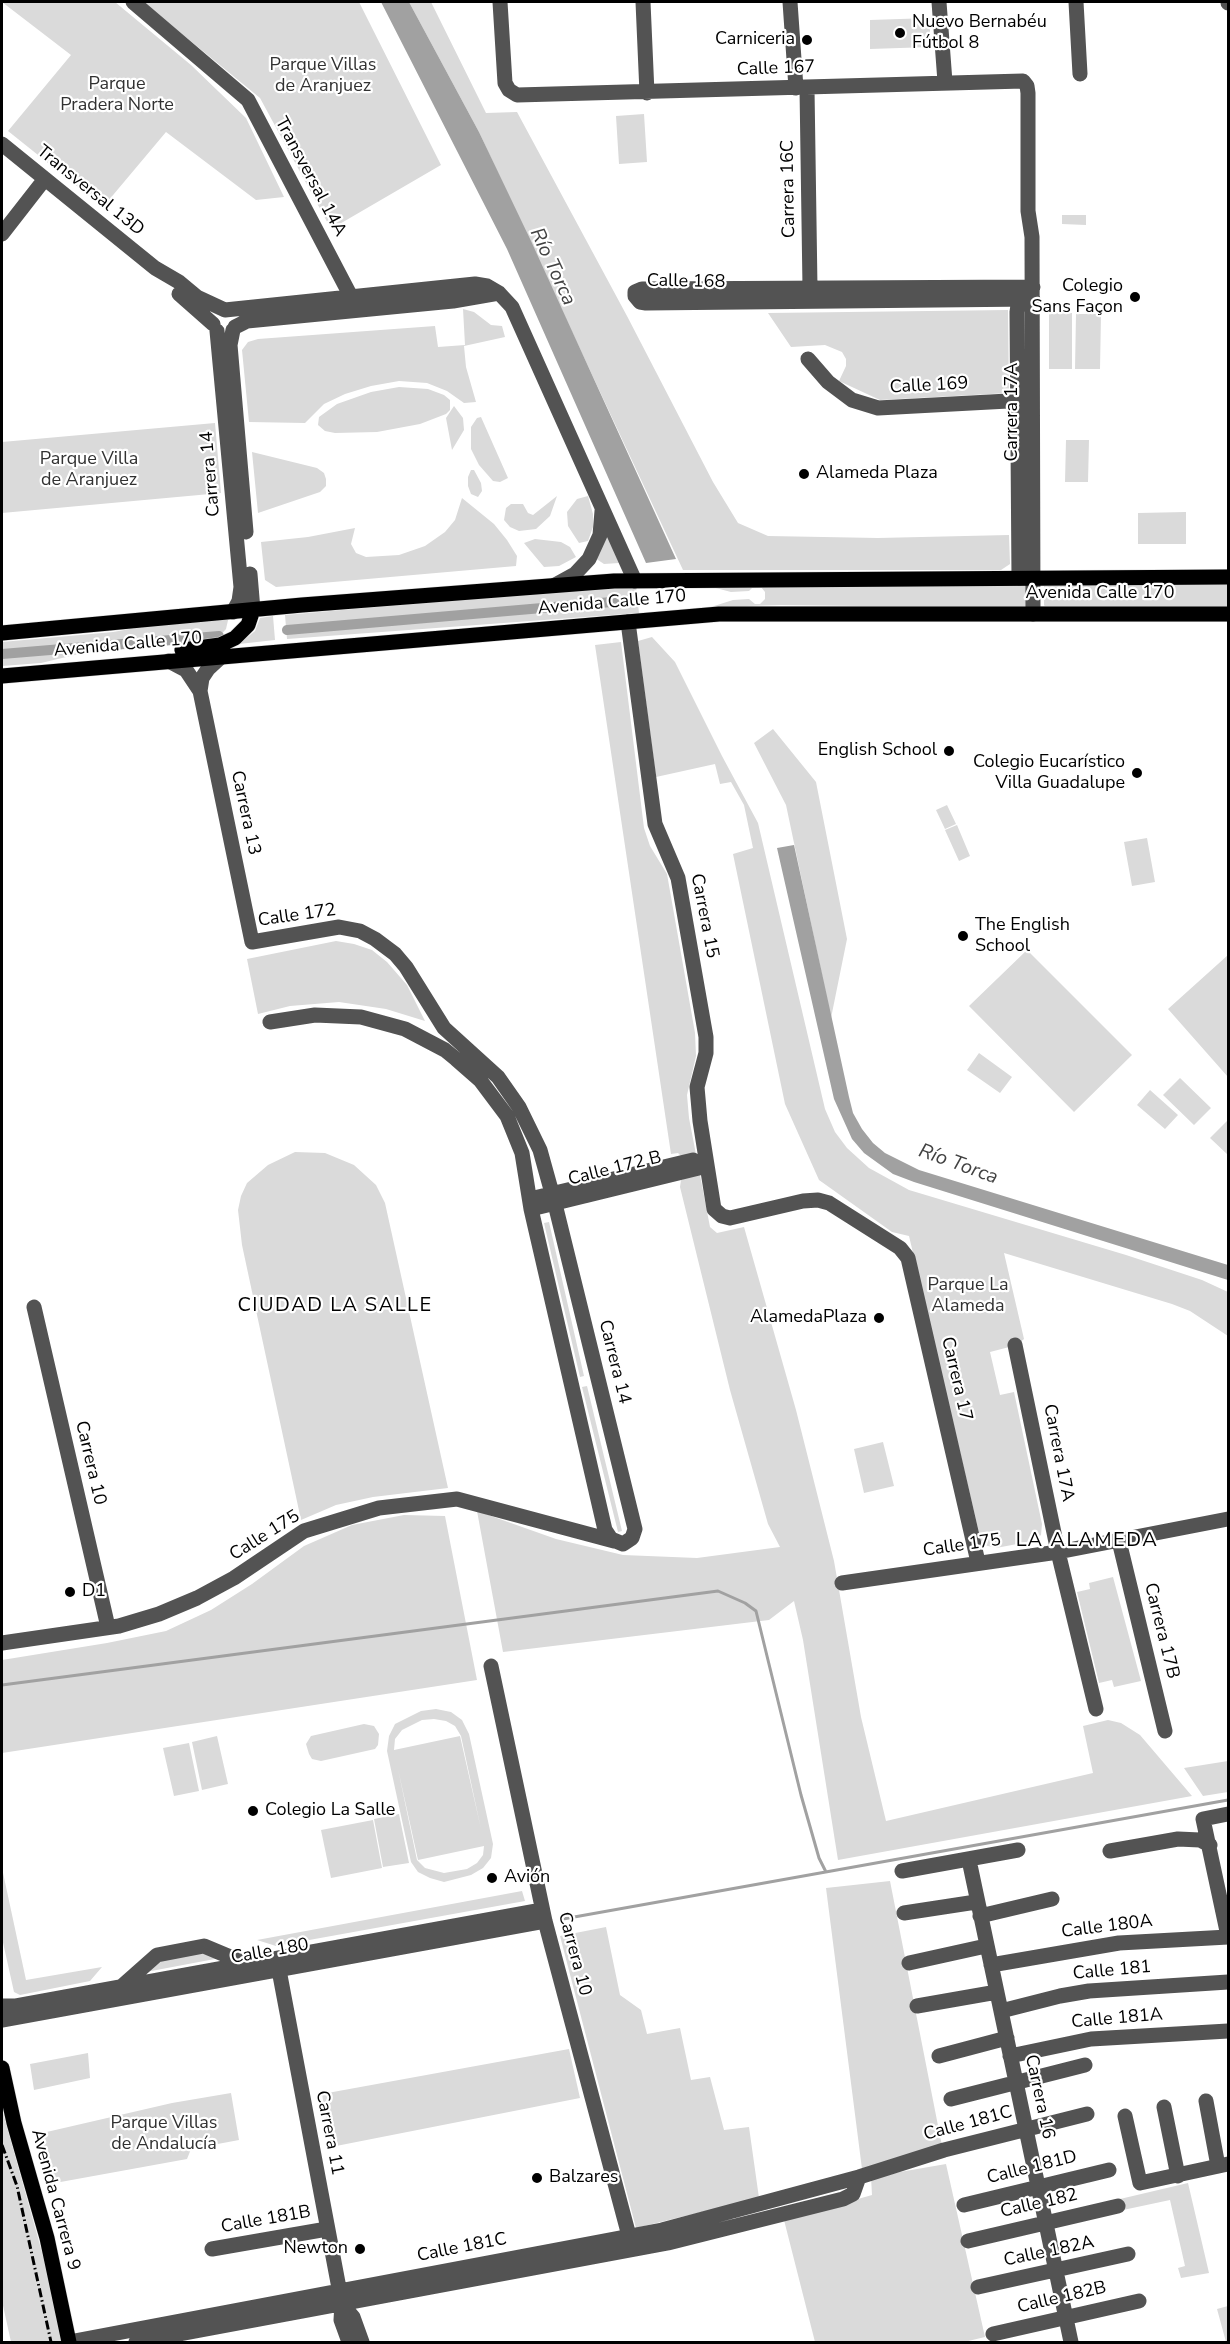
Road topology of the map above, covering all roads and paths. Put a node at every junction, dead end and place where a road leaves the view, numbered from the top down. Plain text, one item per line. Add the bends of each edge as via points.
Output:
1 (133, 2) edge
2 (501, 2) edge
3 (643, 2) edge
4 (790, 2) edge
5 (939, 2) edge
6 (1077, 2) edge
7 (1080, 74) dead end
8 (945, 82) junction
9 (801, 88) junction
10 (647, 93) junction
11 (1028, 93) joint
12 (2, 144) edge
13 (44, 180) junction
14 (2, 234) edge
15 (155, 268) junction
16 (810, 288) junction
17 (1026, 293) junction
18 (355, 304) junction
19 (225, 310) junction
20 (215, 328) junction
21 (234, 328) junction
22 (808, 359) dead end
23 (1026, 400) junction
24 (599, 500) junction
25 (1228, 577) edge
26 (1026, 578) junction
27 (635, 581) junction
28 (555, 585) junction
29 (253, 610) junction
30 (233, 612) junction
31 (1033, 614) junction
32 (1228, 614) edge
33 (628, 622) junction
34 (2, 633) edge
35 (221, 657) junction
36 (169, 661) junction
37 (82, 669) junction
38 (2, 676) edge
39 (200, 691) junction
40 (252, 942) joint
41 (270, 1022) dead end
42 (444, 1028) junction
43 (456, 1059) junction
44 (706, 1162) junction
45 (553, 1199) junction
46 (530, 1204) junction
47 (722, 1216) joint
48 (34, 1307) dead end
49 (1015, 1345) dead end
50 (1228, 1519) edge
51 (1119, 1541) junction
52 (623, 1544) junction
53 (1058, 1552) junction
54 (978, 1562) junction
55 (842, 1583) dead end
56 (108, 1628) junction
57 (2, 1643) edge
58 (491, 1666) dead end
59 (1096, 1709) dead end
60 (1165, 1731) dead end
61 (1228, 1814) edge
62 (1210, 1845) junction
63 (1018, 1850) dead end
64 (1110, 1851) dead end
65 (969, 1860) junction
66 (902, 1871) dead end
67 (1052, 1899) dead end
68 (978, 1909) junction
69 (904, 1913) dead end
70 (544, 1916) junction
71 (1228, 1937) edge
72 (986, 1946) junction
73 (909, 1963) dead end
74 (247, 1964) junction
75 (991, 1965) junction
76 (279, 1970) junction
77 (1228, 1982) edge
78 (120, 1987) junction
79 (996, 1992) junction
80 (2, 2006) edge
81 (917, 2006) dead end
82 (1001, 2011) junction
83 (2, 2020) edge
84 (1228, 2031) edge
85 (1007, 2038) junction
86 (939, 2056) dead end
87 (1010, 2056) junction
88 (1085, 2066) dead end
89 (2, 2068) edge
90 (1016, 2083) junction
91 (951, 2099) dead end
92 (1206, 2101) dead end
93 (1164, 2107) dead end
94 (1088, 2114) dead end
95 (1125, 2115) dead end
96 (1026, 2129) junction
97 (1223, 2165) edge
98 (1109, 2170) dead end
99 (1178, 2176) junction
100 (1038, 2187) junction
101 (964, 2205) dead end
102 (1118, 2206) dead end
103 (1047, 2222) junction
104 (327, 2229) junction
105 (968, 2241) dead end
106 (631, 2243) junction
107 (212, 2249) dead end
108 (1128, 2254) dead end
109 (1056, 2271) junction
110 (978, 2288) dead end
111 (340, 2298) junction
112 (1139, 2301) dead end
113 (1065, 2318) junction
114 (207, 2323) junction
115 (993, 2334) dead end
116 (69, 2342) edge
117 (136, 2343) edge
118 (221, 2343) edge
119 (349, 2343) edge
120 (362, 2343) edge
121 (1071, 2343) edge

1 - 18 street, Transversal 14A via 248,100
2 - 10 street, Calle 167 via 505,83 517,95
3 - 10 street
4 - 9 street, Carrera 16C
5 - 8 street
6 - 7 street
8 - 9 street, Calle 167
8 - 11 street, Calle 167 via 1023,81
9 - 10 street, Calle 167
9 - 16 street, Carrera 16C
11 - 17 street, Carrera 17A via 1028,211 1032,237
12 - 13 street, Transversal 13D
13 - 14 street
13 - 15 street, Transversal 13D
15 - 19 street via 205,302
15 - 20 street
16 - 17 street, Calle 168
16 - 17 street, Calle 168 via 642,289 635,296 646,303
17 - 23 street, Carrera 17A via 1017,312
18 - 19 street
18 - 21 street via 247,321
18 - 24 street via 475,285 500,293 512,307
19 - 20 street via 214,315
19 - 21 street via 234,316
20 - 21 street via 226,333
20 - 30 street, Carrera 14 via 241,587
21 - 29 street, Carrera 14 via 230,345
22 - 23 street, Calle 169 via 828,382 852,400 878,408
23 - 26 street, Carrera 17A
24 - 27 street
24 - 28 street via 602,526 594,551 575,574
25 - 26 main road, Avenida Calle 170
26 - 27 main road, Avenida Calle 170
26 - 31 street, Carrera 17A
27 - 28 main road, Avenida Calle 170
28 - 29 main road, Avenida Calle 170
29 - 30 main road, Avenida Calle 170
29 - 37 main road via 246,628 228,642
30 - 34 main road, Avenida Calle 170
31 - 32 main road, Avenida Calle 170
31 - 33 main road, Avenida Calle 170 via 744,613
33 - 35 main road, Avenida Calle 170
33 - 44 street, Carrera 15 via 655,824 678,878 706,1036 697,1088
35 - 36 main road, Avenida Calle 170
35 - 39 street via 202,678
36 - 37 main road, Avenida Calle 170
36 - 39 street, Carrera 13 via 186,670
37 - 38 main road, Avenida Calle 170
39 - 40 street, Carrera 13
40 - 42 street, Calle 172 via 339,927 360,931 399,958
41 - 43 street via 315,1015 361,1017 405,1029
42 - 43 street
42 - 45 street, Carrera 14 via 498,1077 519,1107 540,1150
43 - 46 street via 480,1080 507,1116 522,1153
44 - 45 street, Calle 172 B
44 - 47 street, Carrera 15 via 714,1209
45 - 46 street, Calle 172 B
45 - 52 street, Carrera 14 via 636,1529 632,1539
46 - 52 street via 605,1530 611,1539
47 - 54 street, Carrera 17 via 730,1218 818,1200 900,1248 908,1258
48 - 56 street, Carrera 10
49 - 53 street, Carrera 17A
50 - 51 street, Calle 175
51 - 53 street, Calle 175
51 - 60 street, Carrera 17B
52 - 56 street, Calle 175 via 457,1499 399,1505 304,1531 269,1557 197,1598 159,1614
53 - 54 street, Calle 175
53 - 59 street, Carrera 17A
54 - 55 street, Calle 175
56 - 57 street, Calle 175
58 - 70 street, Carrera 10
61 - 62 street via 1203,1819
62 - 64 street via 1200,1840 1178,1839
62 - 71 street
63 - 65 street
65 - 66 street
65 - 68 street, Carrera 16
67 - 68 street
68 - 69 street
68 - 72 street, Carrera 16
70 - 74 street, Calle 180
70 - 76 street, Calle 180
70 - 106 street, Carrera 10
71 - 75 street, Calle 180A via 1119,1943
72 - 73 street
72 - 75 street, Carrera 16
74 - 78 street, Calle 180
74 - 78 street via 204,1946 157,1955
75 - 79 street, Carrera 16
76 - 83 street, Calle 180
76 - 104 street, Carrera 11
77 - 82 street, Calle 181 via 1089,1991
78 - 80 street, Calle 180
79 - 81 street
79 - 82 street, Carrera 16
82 - 85 street, Carrera 16
84 - 87 street, Calle 181A via 1091,2039
85 - 86 street
85 - 87 street, Carrera 16
87 - 90 street, Carrera 16
88 - 90 street
89 - 116 main road, Avenida Carrera 9 via 47,2238
90 - 91 street
90 - 96 street, Carrera 16
92 - 97 street
93 - 99 street
94 - 96 street, Calle 181C
95 - 99 street via 1140,2183
96 - 100 street, Carrera 16
96 - 106 street, Calle 181C
97 - 99 street
98 - 100 street, Calle 181D
100 - 101 street, Calle 181D
100 - 103 street, Carrera 16
102 - 103 street, Calle 182
103 - 105 street, Calle 182
103 - 109 street, Carrera 16
104 - 107 street, Calle 181B
104 - 111 street, Carrera 11
106 - 111 street, Calle 181C
108 - 109 street, Calle 182A
109 - 110 street, Calle 182A
109 - 113 street, Carrera 16
111 - 114 street, Calle 181C
111 - 119 street, Carrera 11 via 341,2320
111 - 120 street, Carrera 11 via 353,2317
112 - 113 street, Calle 182B
113 - 115 street, Calle 182B
113 - 121 street, Carrera 16
114 - 116 street, Calle 181C
114 - 117 street, Calle 181C
114 - 118 street

